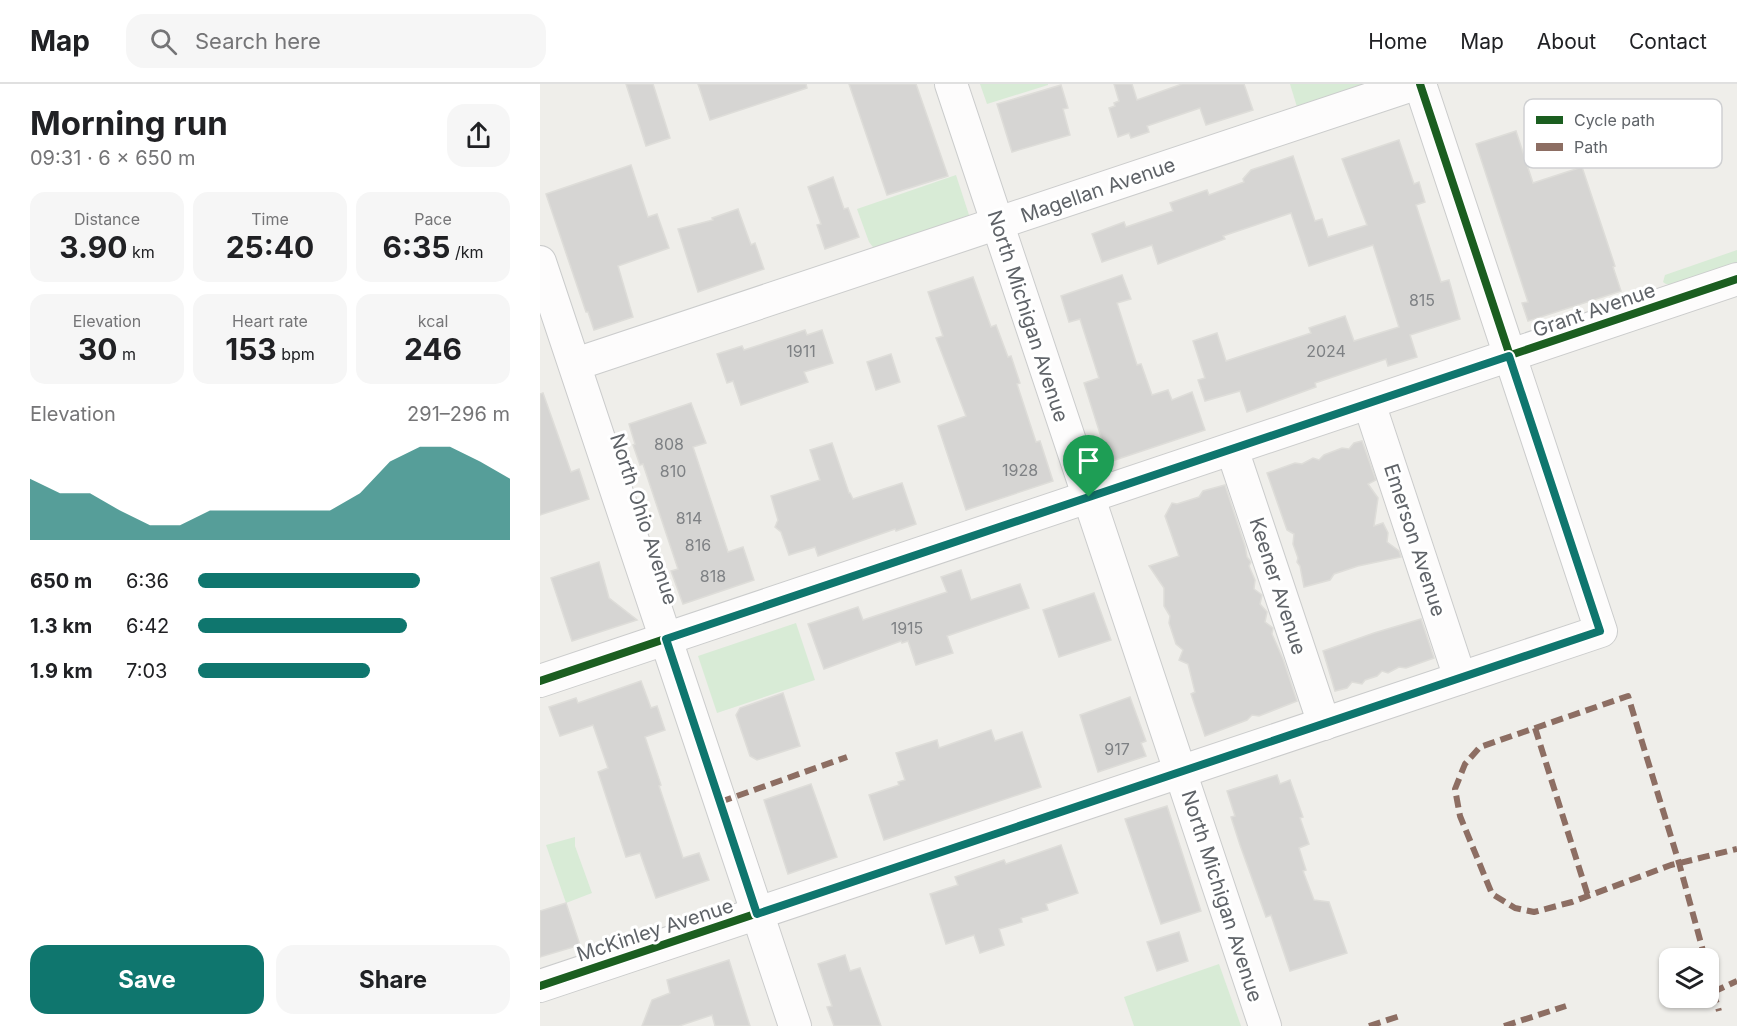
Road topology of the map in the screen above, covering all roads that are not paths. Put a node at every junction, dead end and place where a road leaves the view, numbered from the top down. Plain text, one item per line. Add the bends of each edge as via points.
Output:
1 (951, 84) edge
2 (1415, 84) edge
3 (1420, 84) edge
4 (998, 224) junction
5 (540, 262) edge
6 (1737, 279) edge
7 (1509, 356) junction
8 (576, 364) junction
9 (1369, 403) junction
10 (1232, 449) junction
11 (1089, 497) junction
12 (666, 639) junction
13 (1460, 678) junction
14 (540, 681) edge
15 (1324, 724) junction
16 (1181, 772) junction
17 (757, 914) junction
18 (540, 986) edge
19 (795, 1026) edge
20 (1265, 1026) edge

1 - 4 street, North Michigan Avenue
2 - 4 street, Magellan Avenue
3 - 7 street
4 - 8 street, Magellan Avenue
4 - 11 street, North Michigan Avenue
5 - 8 street, North Ohio Avenue
6 - 7 street, Grant Avenue
7 - 9 street, Grant Avenue
7 - 13 street, McKinley Avenue via 1600,631
8 - 12 street, North Ohio Avenue
9 - 10 street, Grant Avenue
9 - 13 street, Emerson Avenue
10 - 11 street, Grant Avenue
10 - 15 street, Keener Avenue
11 - 12 street, Grant Avenue
11 - 16 street, North Michigan Avenue
12 - 14 street, Grant Avenue
12 - 17 street, North Ohio Avenue
13 - 15 street, McKinley Avenue
15 - 16 street, McKinley Avenue
16 - 17 street, McKinley Avenue
16 - 20 street, North Michigan Avenue
17 - 18 street, McKinley Avenue
17 - 19 street, North Ohio Avenue

